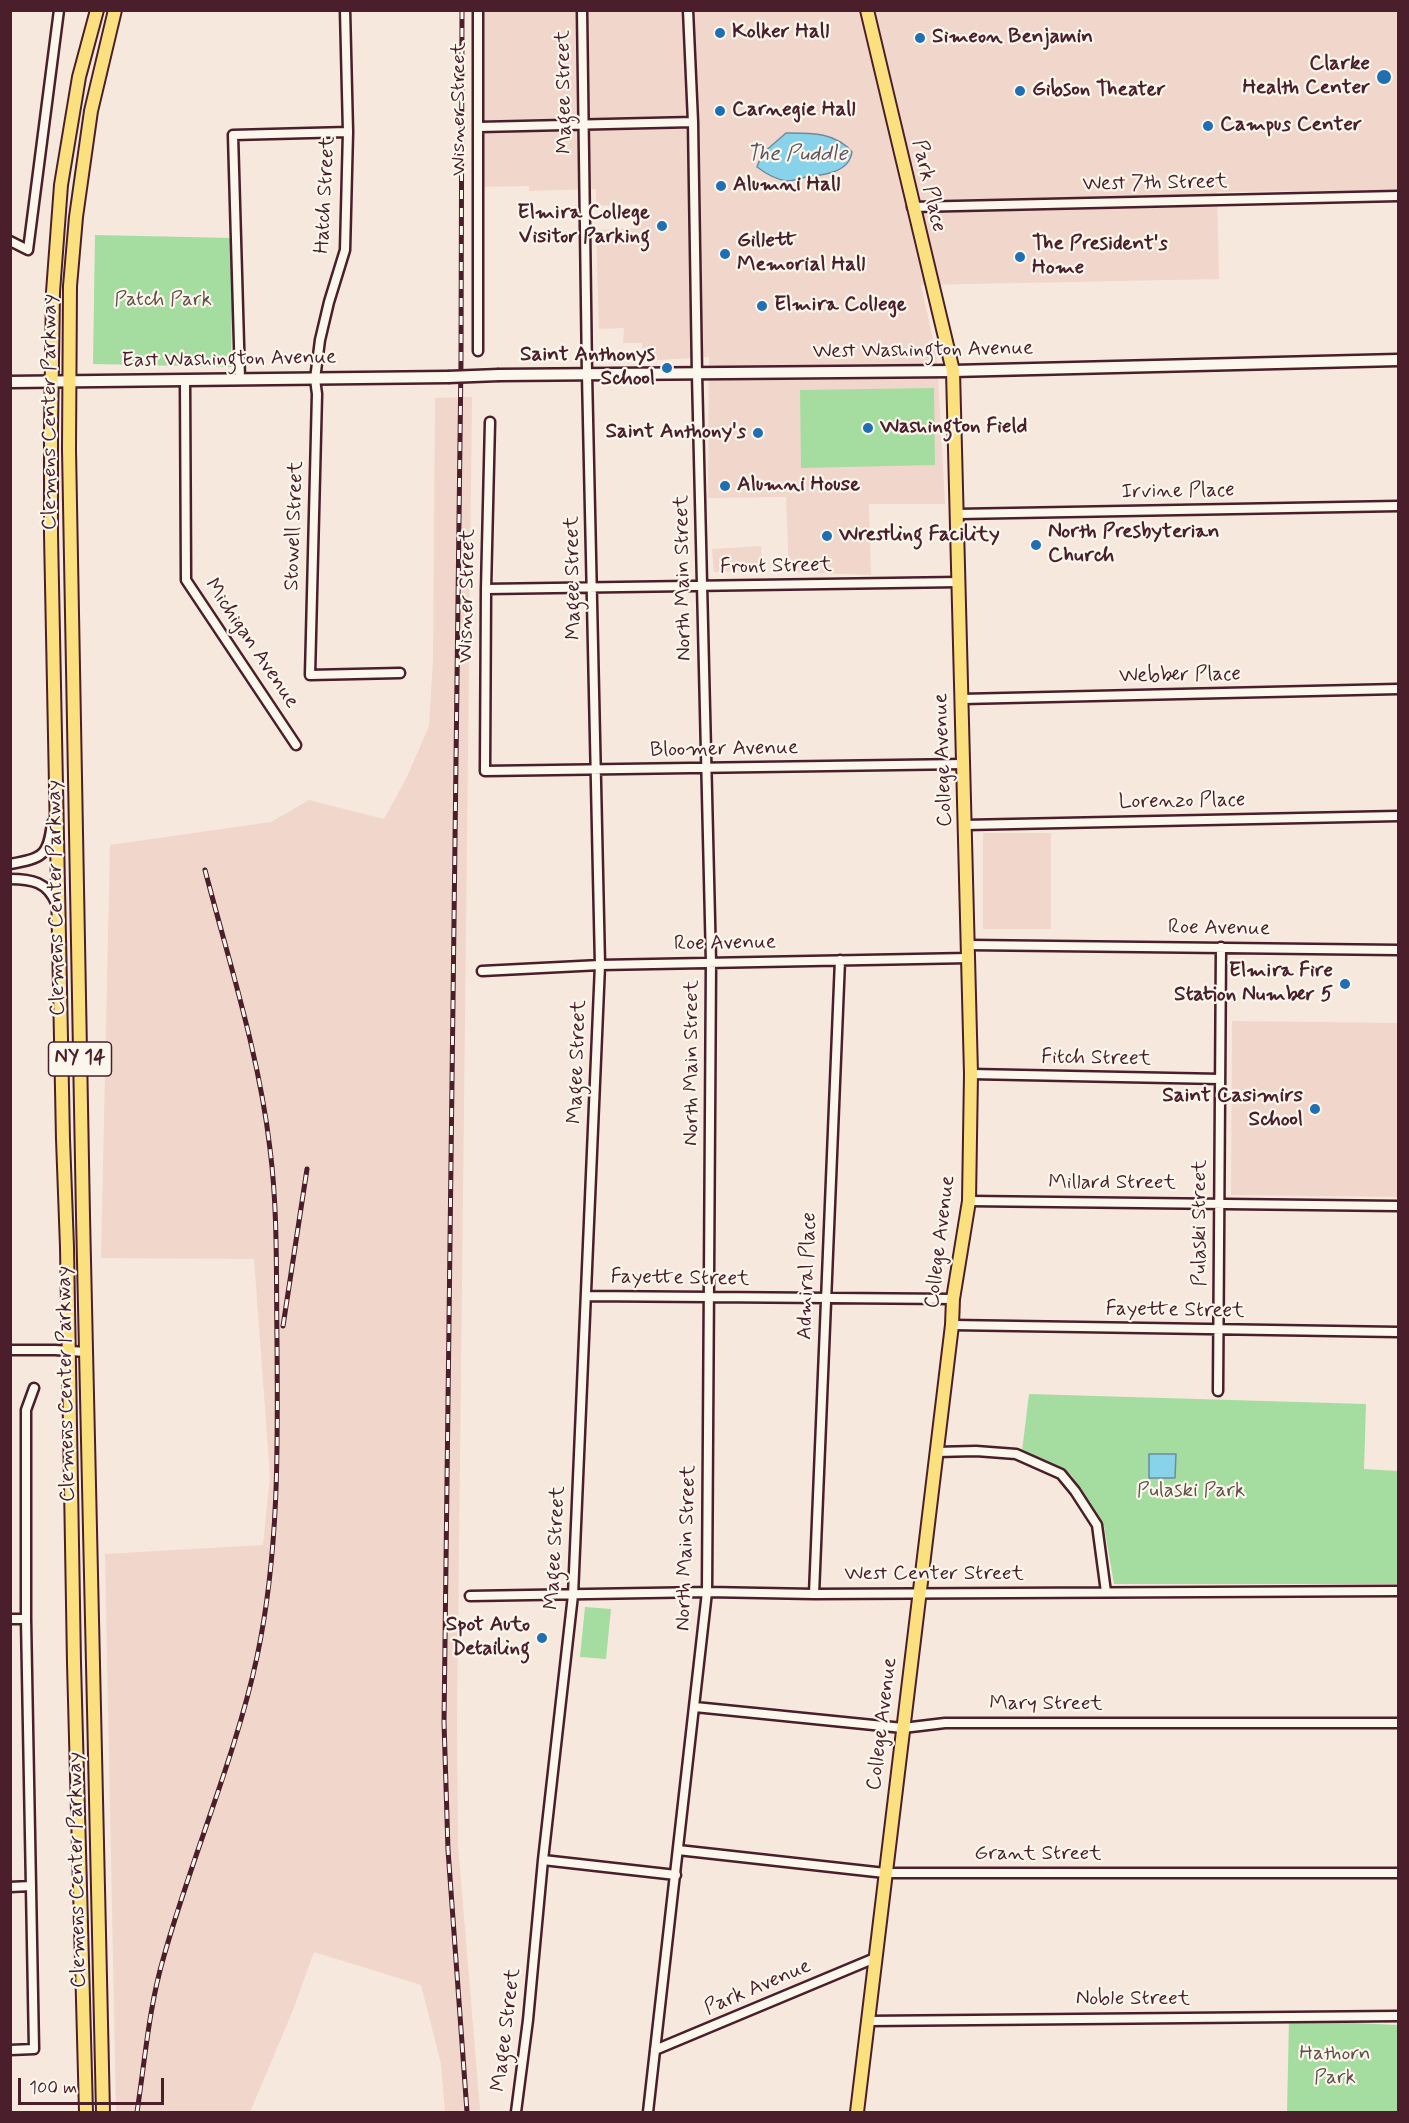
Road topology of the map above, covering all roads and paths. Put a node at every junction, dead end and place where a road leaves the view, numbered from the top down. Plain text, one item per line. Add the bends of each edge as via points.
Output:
1 (59, 10) edge
2 (97, 10) edge
3 (116, 10) edge
4 (345, 10) edge
5 (478, 10) edge
6 (582, 10) edge
7 (688, 10) edge
8 (867, 10) edge
9 (693, 122) junction
10 (584, 125) junction
11 (479, 127) junction
12 (348, 132) junction
13 (1398, 196) edge
14 (912, 207) junction
15 (10, 241) edge
16 (478, 351) dead end
17 (1398, 360) edge
18 (953, 371) junction
19 (587, 374) junction
20 (697, 374) junction
21 (448, 377) joint
22 (315, 379) junction
23 (185, 380) junction
24 (240, 380) junction
25 (10, 382) edge
26 (52, 382) junction
27 (70, 382) junction
28 (490, 422) dead end
29 (1398, 506) edge
30 (958, 514) junction
31 (959, 582) junction
32 (702, 586) junction
33 (592, 588) junction
34 (486, 589) junction
35 (400, 673) dead end
36 (1398, 688) edge
37 (962, 699) junction
38 (296, 745) dead end
39 (964, 764) junction
40 (706, 768) junction
41 (596, 770) junction
42 (485, 771) joint
43 (57, 802) junction
44 (1398, 816) edge
45 (965, 825) junction
46 (10, 864) edge
47 (10, 879) edge
48 (59, 911) junction
49 (1221, 947) junction
50 (1398, 950) edge
51 (968, 951) junction
52 (840, 960) junction
53 (711, 962) junction
54 (600, 965) junction
55 (482, 971) dead end
56 (971, 1074) junction
57 (1220, 1079) junction
58 (969, 1201) junction
59 (1220, 1203) junction
60 (1398, 1206) edge
61 (586, 1296) junction
62 (709, 1298) junction
63 (825, 1299) junction
64 (953, 1299) junction
65 (952, 1325) junction
66 (1219, 1329) junction
67 (1398, 1332) edge
68 (10, 1350) edge
69 (69, 1350) junction
70 (86, 1352) junction
71 (33, 1388) dead end
72 (1218, 1391) dead end
73 (936, 1452) junction
74 (1398, 1591) edge
75 (708, 1592) junction
76 (1107, 1592) junction
77 (919, 1593) junction
78 (814, 1594) junction
79 (573, 1595) junction
80 (470, 1596) dead end
81 (10, 1619) edge
82 (26, 1619) junction
83 (695, 1707) junction
84 (1398, 1723) edge
85 (903, 1728) junction
86 (678, 1850) junction
87 (543, 1860) junction
88 (885, 1872) junction
89 (1398, 1873) edge
90 (676, 1875) junction
91 (31, 1886) junction
92 (10, 1887) edge
93 (876, 1958) junction
94 (1398, 2016) edge
95 (868, 2020) junction
96 (10, 2050) edge
97 (655, 2050) junction
98 (86, 2112) edge
99 (103, 2112) edge
100 (516, 2112) edge
101 (648, 2112) edge
102 (857, 2112) edge

1 - 15 street via 28,250
2 - 26 main road, Clemens Center Parkway / NY 14 via 61,185 53,282
3 - 27 main road, Clemens Center Parkway / NY 14 via 80,180 72,259
4 - 12 street, Hatch Street
5 - 11 street, Wisner Street
6 - 10 street, Magee Street
7 - 9 street, North Main Street
8 - 14 main road, Park Place
9 - 10 street
9 - 20 street, North Main Street
10 - 11 street
10 - 19 street, Magee Street
11 - 16 street, Wisner Street
12 - 22 street, Hatch Street via 345,250 320,340
12 - 24 street via 233,135
13 - 14 street, West 7th Street
14 - 18 main road, Park Place
17 - 18 street, West Washington Avenue
18 - 20 street, West Washington Avenue
18 - 30 main road, College Avenue
19 - 20 street, West Washington Avenue
19 - 21 street, West Washington Avenue, bridge
19 - 33 street, Magee Street
20 - 32 street, North Main Street
21 - 22 street, East Washington Avenue
22 - 24 street, East Washington Avenue
22 - 35 street, Stowell Street via 309,675
23 - 24 street, East Washington Avenue
23 - 27 street, East Washington Avenue
23 - 38 street, Michigan Avenue via 186,580
25 - 26 street, East Washington Avenue
26 - 27 street, East Washington Avenue
26 - 43 main road, Clemens Center Parkway / NY 14
27 - 70 main road, Clemens Center Parkway / NY 14
28 - 34 street, Wisner Street
29 - 30 street, Irvine Place
30 - 31 main road, College Avenue
31 - 32 street, Front Street
31 - 37 main road, College Avenue
32 - 33 street, Front Street
32 - 40 street, North Main Street
33 - 34 street, Front Street
33 - 41 street, Magee Street
34 - 42 street, Wisner Street
36 - 37 street, Webber Place
37 - 39 main road, College Avenue
39 - 40 street, Bloomer Avenue
39 - 45 main road, College Avenue
40 - 41 street, Bloomer Avenue
40 - 53 street, North Main Street
41 - 42 street, Bloomer Avenue
41 - 54 street, Magee Street
43 - 46 street via 43,854
43 - 48 main road, Clemens Center Parkway / NY 14
44 - 45 street, Lorenzo Place
45 - 51 main road, College Avenue
47 - 48 street via 39,882 47,887
48 - 69 main road, Clemens Center Parkway / NY 14
49 - 50 street, Roe Avenue
49 - 51 street, Roe Avenue
49 - 57 street, Pulaski Street
51 - 52 street, Roe Avenue
51 - 56 main road, College Avenue
52 - 53 street, Roe Avenue
52 - 63 street, Admiral Place
53 - 54 street, Roe Avenue
53 - 62 street, North Main Street
54 - 55 street, Roe Avenue
54 - 61 street, Magee Street
56 - 57 street, Fitch Street
56 - 58 main road, College Avenue
57 - 59 street, Pulaski Street
58 - 59 street, Millard Street
58 - 64 main road, College Avenue
59 - 60 street, Millard Street
59 - 66 street, Pulaski Street
61 - 62 street, Fayette Street
61 - 79 street, Magee Street
62 - 63 street, Fayette Street
62 - 75 street, North Main Street
63 - 64 street, Fayette Street
63 - 78 street, Admiral Place
64 - 65 main road, College Avenue
65 - 66 street, Fayette Street
65 - 73 main road, College Avenue
66 - 67 street, Fayette Street
66 - 72 street, Pulaski Street
68 - 69 street
69 - 70 street
69 - 98 main road, Clemens Center Parkway / NY 14
70 - 99 main road, Clemens Center Parkway / NY 14
71 - 82 street via 26,1410
73 - 76 street via 1016,1454 1060,1474 1097,1525
73 - 77 main road, College Avenue
74 - 76 street, West Center Street
75 - 78 street, West Center Street
75 - 79 street, West Center Street
75 - 83 street, North Main Street
76 - 77 street, West Center Street
77 - 78 street, West Center Street
77 - 85 main road, College Avenue
79 - 80 street, West Center Street
79 - 87 street, Magee Street
81 - 82 street
82 - 91 street
83 - 85 street, Mary Street
83 - 86 street, North Main Street
84 - 85 street, Mary Street via 945,1723
85 - 88 main road, College Avenue
86 - 88 street, Grant Street
86 - 90 street, North Main Street
87 - 90 street
87 - 100 street, Magee Street
88 - 89 street, Grant Street
88 - 93 main road, College Avenue
90 - 97 street, North Main Street
91 - 92 street
91 - 96 street via 34,2049
93 - 95 main road, College Avenue
93 - 97 street, Park Avenue
94 - 95 street, Noble Street
95 - 102 main road, College Avenue
97 - 101 street, North Main Street

